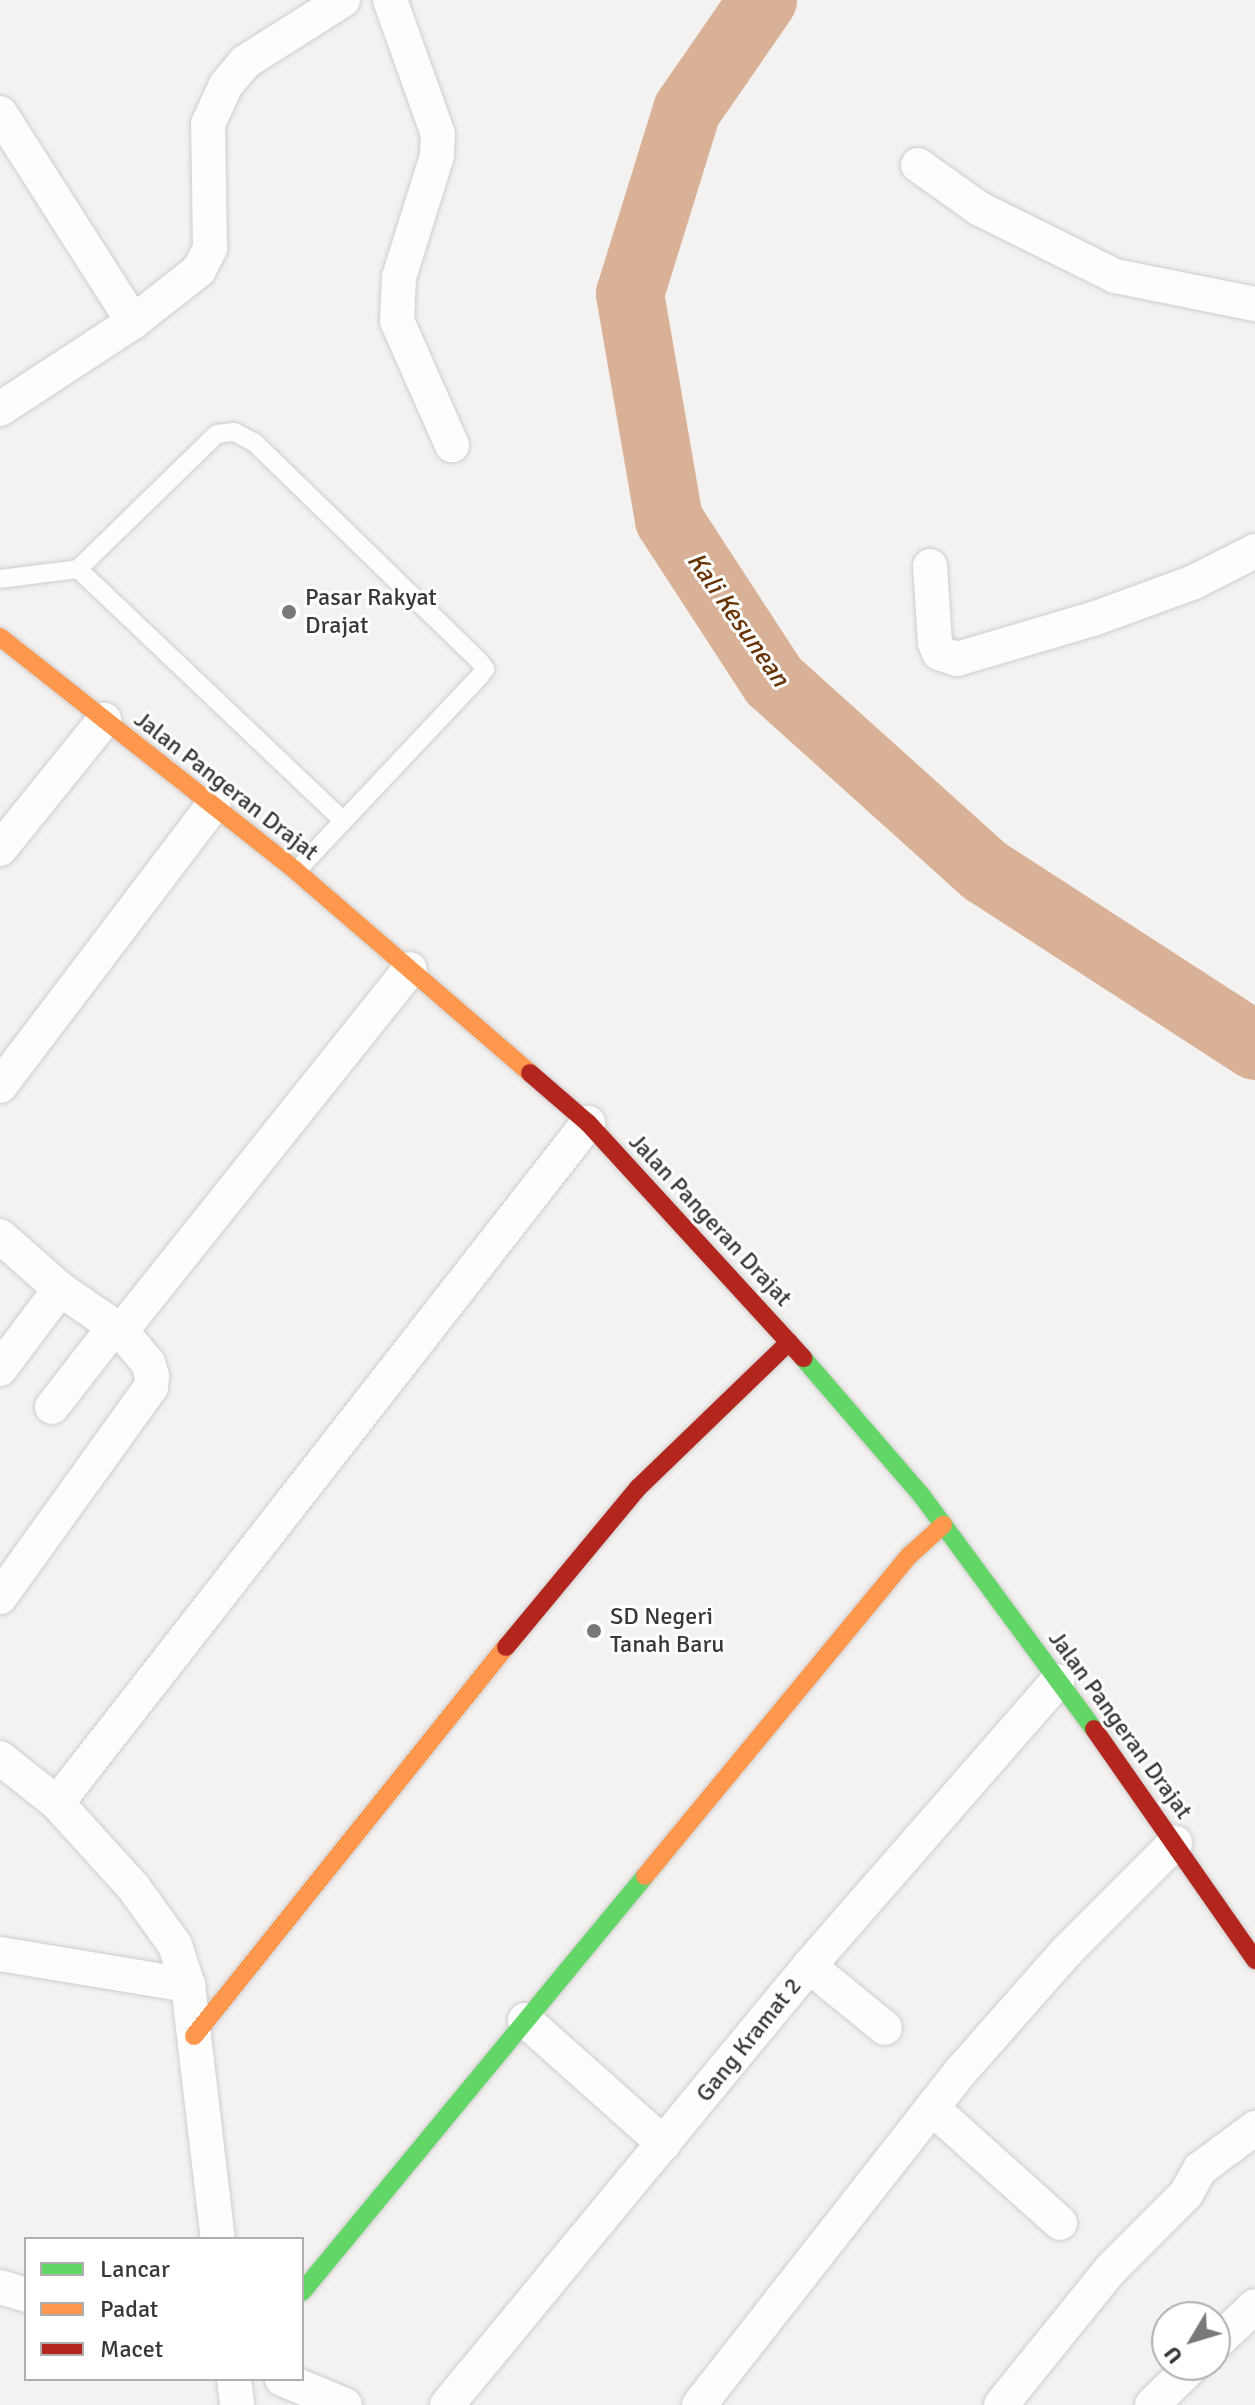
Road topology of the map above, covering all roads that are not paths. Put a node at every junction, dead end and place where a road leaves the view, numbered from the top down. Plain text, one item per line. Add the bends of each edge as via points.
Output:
1 (343, 0) edge
2 (390, 0) edge
3 (0, 113) edge
4 (918, 165) dead end
5 (1255, 304) edge
6 (133, 322) junction
7 (0, 409) edge
8 (452, 445) dead end
9 (1255, 551) edge
10 (930, 566) dead end
11 (78, 569) junction
12 (0, 579) edge
13 (0, 637) edge
14 (104, 720) junction
15 (213, 805) junction
16 (340, 818) junction
17 (0, 849) edge
18 (296, 871) junction
19 (410, 969) junction
20 (0, 1086) edge
21 (588, 1123) junction
22 (0, 1236) edge
23 (60, 1289) junction
24 (118, 1328) junction
25 (789, 1342) junction
26 (0, 1369) edge
27 (52, 1407) dead end
28 (943, 1525) junction
29 (0, 1597) edge
30 (1058, 1681) junction
31 (0, 1758) edge
32 (57, 1803) junction
33 (1175, 1843) junction
34 (0, 1954) edge
35 (1255, 1960) edge
36 (809, 1966) junction
37 (188, 1985) junction
38 (525, 2020) junction
39 (885, 2028) dead end
40 (194, 2036) junction
41 (932, 2108) junction
42 (1255, 2128) edge
43 (664, 2144) junction
44 (1060, 2223) dead end
45 (218, 2237) edge
46 (0, 2287) edge
47 (304, 2290) edge
48 (24, 2294) edge
49 (1255, 2306) edge
50 (1231, 2329) edge
51 (234, 2381) edge
52 (287, 2381) edge
53 (1177, 2381) edge
54 (237, 2405) edge
55 (345, 2405) edge
56 (447, 2405) edge
57 (699, 2405) edge
58 (1001, 2405) edge
59 (1152, 2405) edge

1 - 6 street via 245,62 226,85 208,124 210,248 199,270
2 - 8 street via 438,134 437,156 399,277 397,321
3 - 6 street
4 - 5 street via 980,209 1115,276
6 - 7 street
9 - 10 street via 1178,589 1031,640 957,659 939,653 935,643
11 - 12 lane
11 - 16 lane
11 - 16 lane via 217,434 234,432 254,442 485,669
13 - 14 street, Jalan Pangeran Drajat
14 - 15 street, Jalan Pangeran Drajat
14 - 17 street
15 - 18 street, Jalan Pangeran Drajat
15 - 20 street
16 - 18 lane
18 - 19 street, Jalan Pangeran Drajat
19 - 21 street, Jalan Pangeran Drajat
19 - 24 street
21 - 25 street, Jalan Pangeran Drajat
21 - 32 street
22 - 23 street
23 - 24 street
23 - 26 street
24 - 27 street
24 - 29 street via 148,1363 151,1387
25 - 28 street, Jalan Pangeran Drajat
25 - 40 street via 638,1488 336,1853
28 - 30 street, Jalan Pangeran Drajat
28 - 38 street via 910,1555
30 - 33 street, Jalan Pangeran Drajat
30 - 36 street, Gang Kramat 2
31 - 32 street
32 - 37 street via 154,1912 175,1945
33 - 35 street, Jalan Pangeran Drajat
33 - 41 street via 1067,1951
34 - 37 street
36 - 39 street
36 - 43 street, Gang Kramat 2
37 - 40 street
38 - 43 street
38 - 47 street via 461,2105
40 - 45 street
41 - 44 street
41 - 57 street
42 - 58 street via 1200,2169 1186,2194 1110,2270
43 - 56 street, Gang Kramat 2
46 - 48 street
49 - 50 street
51 - 54 street
52 - 55 street
53 - 59 street

